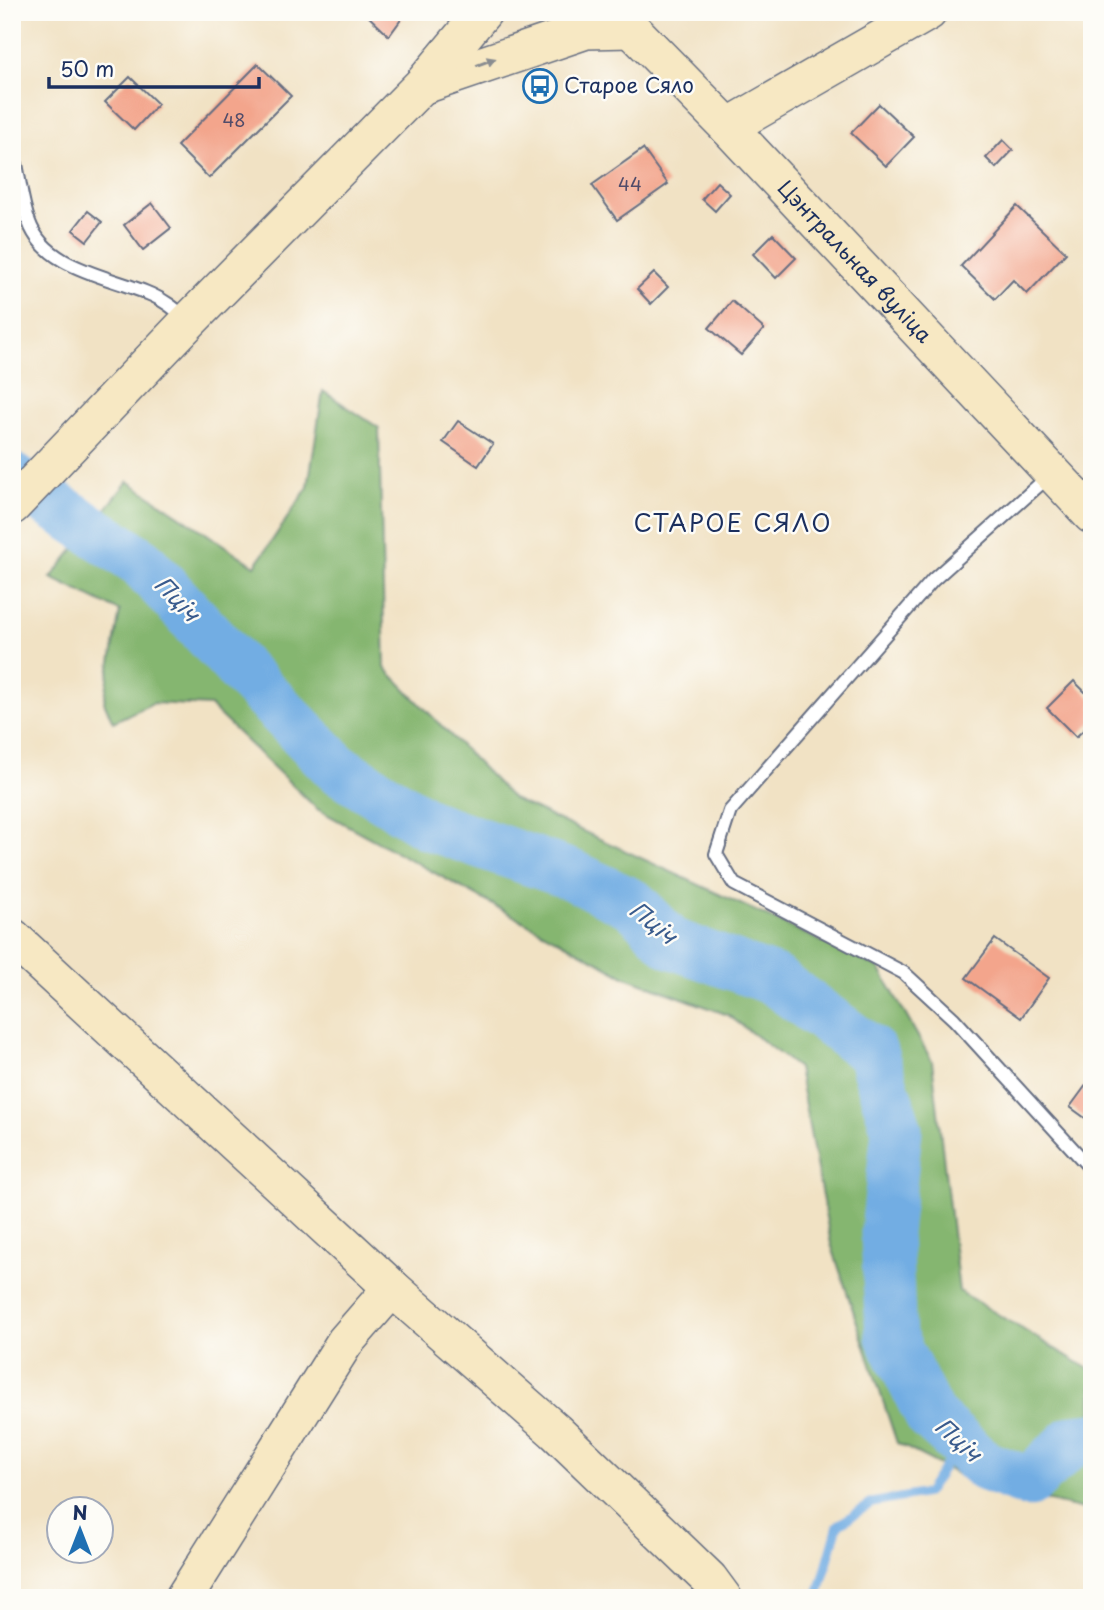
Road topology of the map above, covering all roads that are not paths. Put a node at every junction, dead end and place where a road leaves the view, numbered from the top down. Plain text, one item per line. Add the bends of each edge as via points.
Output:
1 (483, 12) edge
2 (928, 12) edge
3 (623, 20) edge
4 (422, 85) junction
5 (728, 127) junction
6 (16, 164) dead end
7 (189, 321) junction
8 (1052, 473) junction
9 (12, 506) edge
10 (1092, 515) edge
11 (12, 937) edge
12 (1092, 1170) edge
13 (392, 1288) junction
14 (184, 1598) edge
15 (723, 1598) edge

1 - 4 main road
2 - 5 main road
4 -> 3 main road
3 - 5 main road, Цэнтральная вуліца
4 - 7 main road
5 - 8 main road, Цэнтральная вуліца
6 - 7 lane via 29,223 41,244 63,261 170,304
7 - 9 main road
8 - 10 main road, Цэнтральная вуліца
8 - 12 lane via 933,580 730,811 716,854 734,884 904,973 954,1018
11 - 13 main road
13 - 14 main road via 345,1342
13 - 15 main road via 555,1431 709,1579

